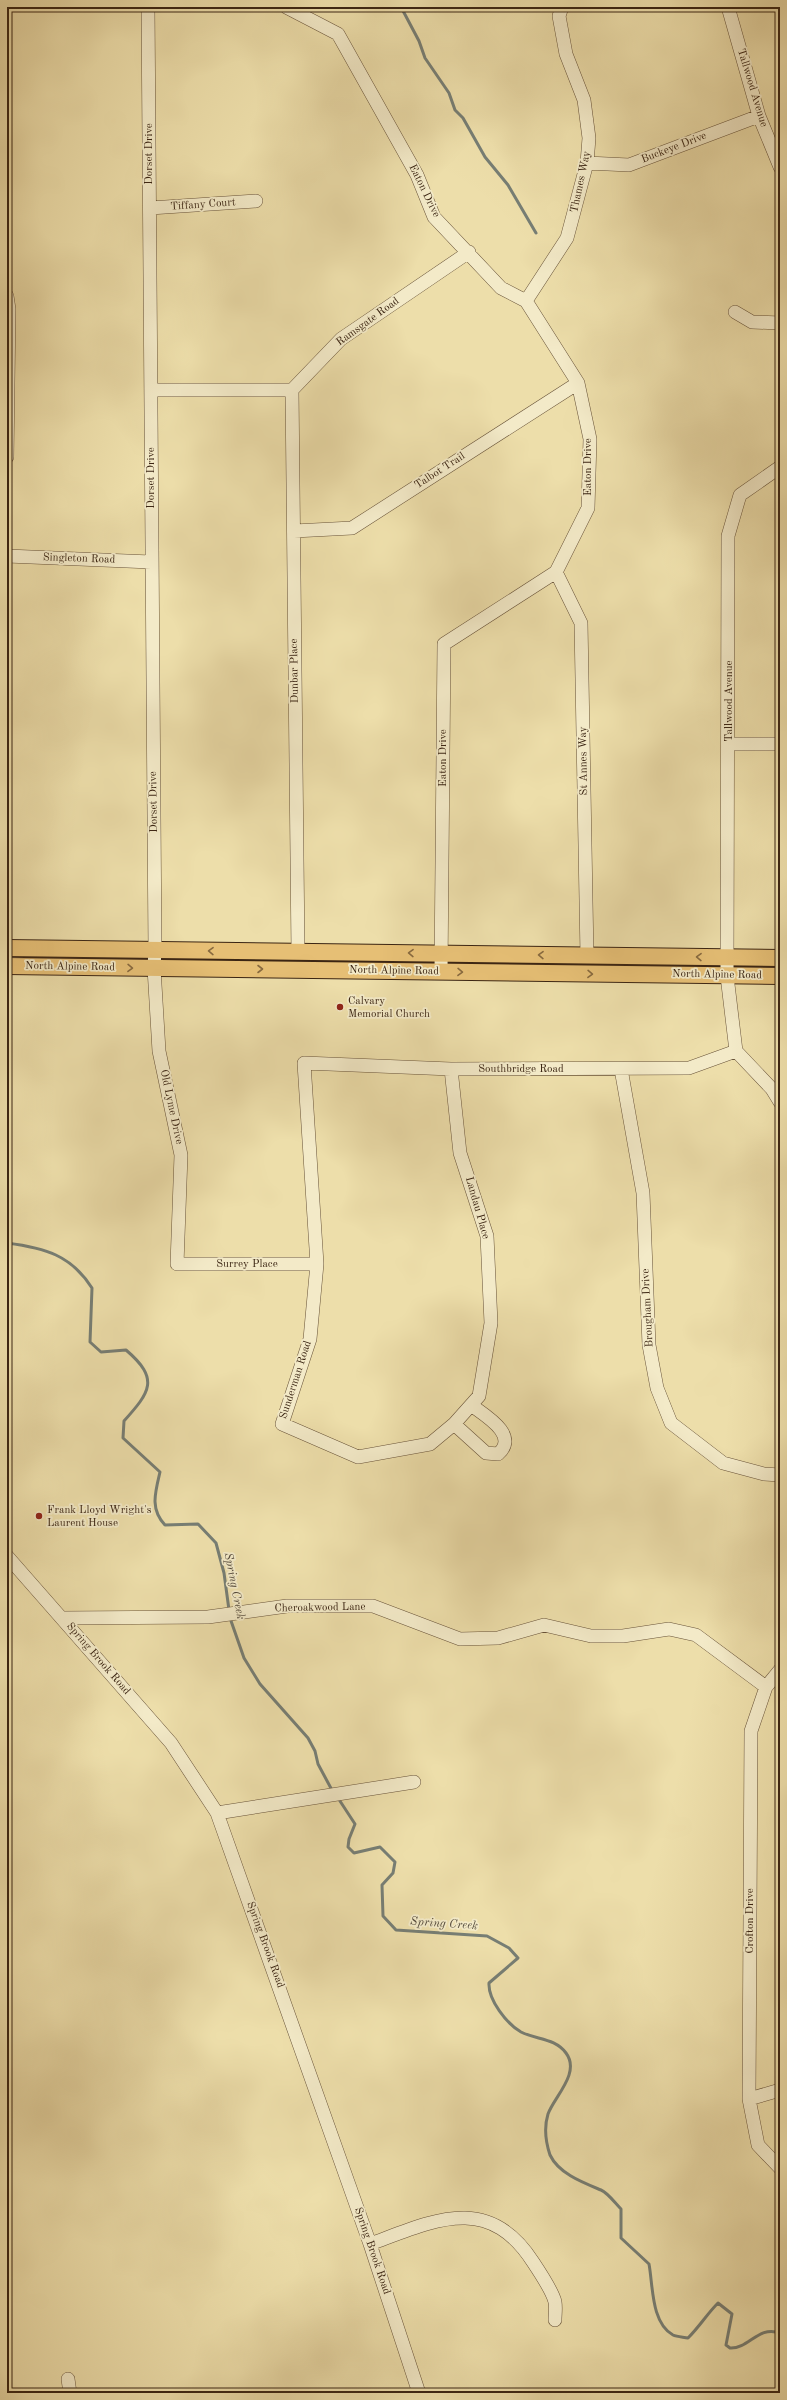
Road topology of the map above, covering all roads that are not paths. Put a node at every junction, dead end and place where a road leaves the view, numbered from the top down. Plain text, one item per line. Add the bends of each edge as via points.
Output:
1 (148, 7) edge
2 (286, 7) edge
3 (562, 7) edge
4 (728, 7) edge
5 (759, 116) junction
6 (587, 163) junction
7 (780, 167) edge
8 (256, 201) dead end
9 (150, 208) junction
10 (469, 252) junction
11 (7, 296) edge
12 (526, 301) junction
13 (735, 312) dead end
14 (780, 323) edge
15 (578, 383) junction
16 (151, 390) junction
17 (292, 390) junction
18 (7, 457) edge
19 (780, 467) edge
20 (294, 532) junction
21 (7, 556) edge
22 (151, 562) junction
23 (556, 572) junction
24 (729, 744) junction
25 (776, 744) dead end
26 (7, 948) edge
27 (155, 950) junction
28 (298, 952) junction
29 (442, 954) junction
30 (587, 956) junction
31 (728, 958) junction
32 (780, 958) edge
33 (7, 966) edge
34 (154, 968) junction
35 (441, 972) junction
36 (727, 976) junction
37 (780, 976) edge
38 (736, 1051) junction
39 (304, 1063) joint
40 (451, 1069) junction
41 (621, 1069) junction
42 (780, 1102) edge
43 (177, 1264) joint
44 (317, 1264) junction
45 (475, 1400) junction
46 (454, 1424) junction
47 (780, 1475) edge
48 (7, 1556) edge
49 (62, 1618) junction
50 (780, 1670) edge
51 (766, 1688) junction
52 (414, 1782) dead end
53 (217, 1813) junction
54 (780, 2090) edge
55 (750, 2099) junction
56 (780, 2168) edge
57 (370, 2244) junction
58 (555, 2320) dead end
59 (68, 2379) dead end
60 (70, 2393) edge
61 (419, 2393) edge

1 - 9 street, Dorset Drive
2 - 10 street, Eaton Drive via 338,34 417,175 434,217
3 - 6 street, Thames Way via 559,16 566,54 584,100 589,138
4 - 5 street, Tallwood Avenue
5 - 6 street, Buckeye Drive via 629,165
5 - 7 street, Tallwood Avenue
6 - 12 street, Thames Way via 567,238
8 - 9 street, Tiffany Court
9 - 16 street, Dorset Drive
10 - 12 street, Eaton Drive via 501,288
10 - 17 street, Ramsgate Road via 341,339
11 - 18 street
12 - 15 street, Eaton Drive
13 - 14 street via 752,322
15 - 20 street, Talbot Trail via 352,528
15 - 23 street, Eaton Drive via 590,439 588,508
16 - 17 street
16 - 22 street, Dorset Drive
17 - 20 street, Dunbar Place
19 - 24 street, Tallwood Avenue via 740,495 728,536
20 - 28 street, Dunbar Place
21 - 22 street, Singleton Road
22 - 27 street, Dorset Drive
23 - 29 street, Eaton Drive via 444,644
23 - 30 street, St Annes Way via 581,623
24 - 25 street
24 - 31 street, Tallwood Avenue
26 - 27 main road, North Alpine Road
28 -> 27 main road, North Alpine Road
27 - 34 street, Old Lyme Drive
29 -> 28 main road, North Alpine Road
30 -> 29 main road, North Alpine Road
29 - 35 street, Eaton Drive
31 -> 30 main road, North Alpine Road
31 - 32 main road, North Alpine Road
31 - 36 street, Tallwood Avenue
33 -> 34 main road, North Alpine Road
34 -> 35 main road, North Alpine Road
34 - 43 street, Old Lyme Drive via 159,1051 181,1155
35 -> 36 main road, North Alpine Road
36 - 37 main road, North Alpine Road
36 - 38 street, Tallwood Avenue
38 - 41 street, Southbridge Road via 688,1068
38 - 42 street via 772,1088
39 - 40 street, Southbridge Road
39 - 44 street, Sunderman Road
40 - 41 street, Southbridge Road
40 - 45 street, Landau Place via 460,1153 487,1236 491,1323
41 - 47 street, Brougham Drive via 643,1193 649,1345 657,1388 671,1423 723,1463 764,1474
43 - 44 street, Surrey Place
44 - 46 street, Sunderman Road via 310,1339 282,1424 358,1457 430,1444
45 - 46 street, Sunderman Road
45 - 46 street via 501,1429 505,1439 503,1450 498,1454 486,1453
48 - 49 street, Spring Brook Road
49 - 51 street, Cheroakwood Lane via 208,1617 287,1606 373,1606 460,1639 498,1638 544,1625 591,1636 623,1636 669,1629 696,1635
49 - 53 street, Spring Brook Road via 171,1743
50 - 51 street, Crofton Drive
51 - 55 street, Crofton Drive via 751,1731
52 - 53 street
53 - 57 street, Spring Brook Road
54 - 55 street
55 - 56 street, Crofton Drive via 758,2146
57 - 58 street via 434,2221 457,2216 478,2218 501,2227 523,2246 536,2267 555,2301
57 - 61 street, Spring Brook Road
59 - 60 street

